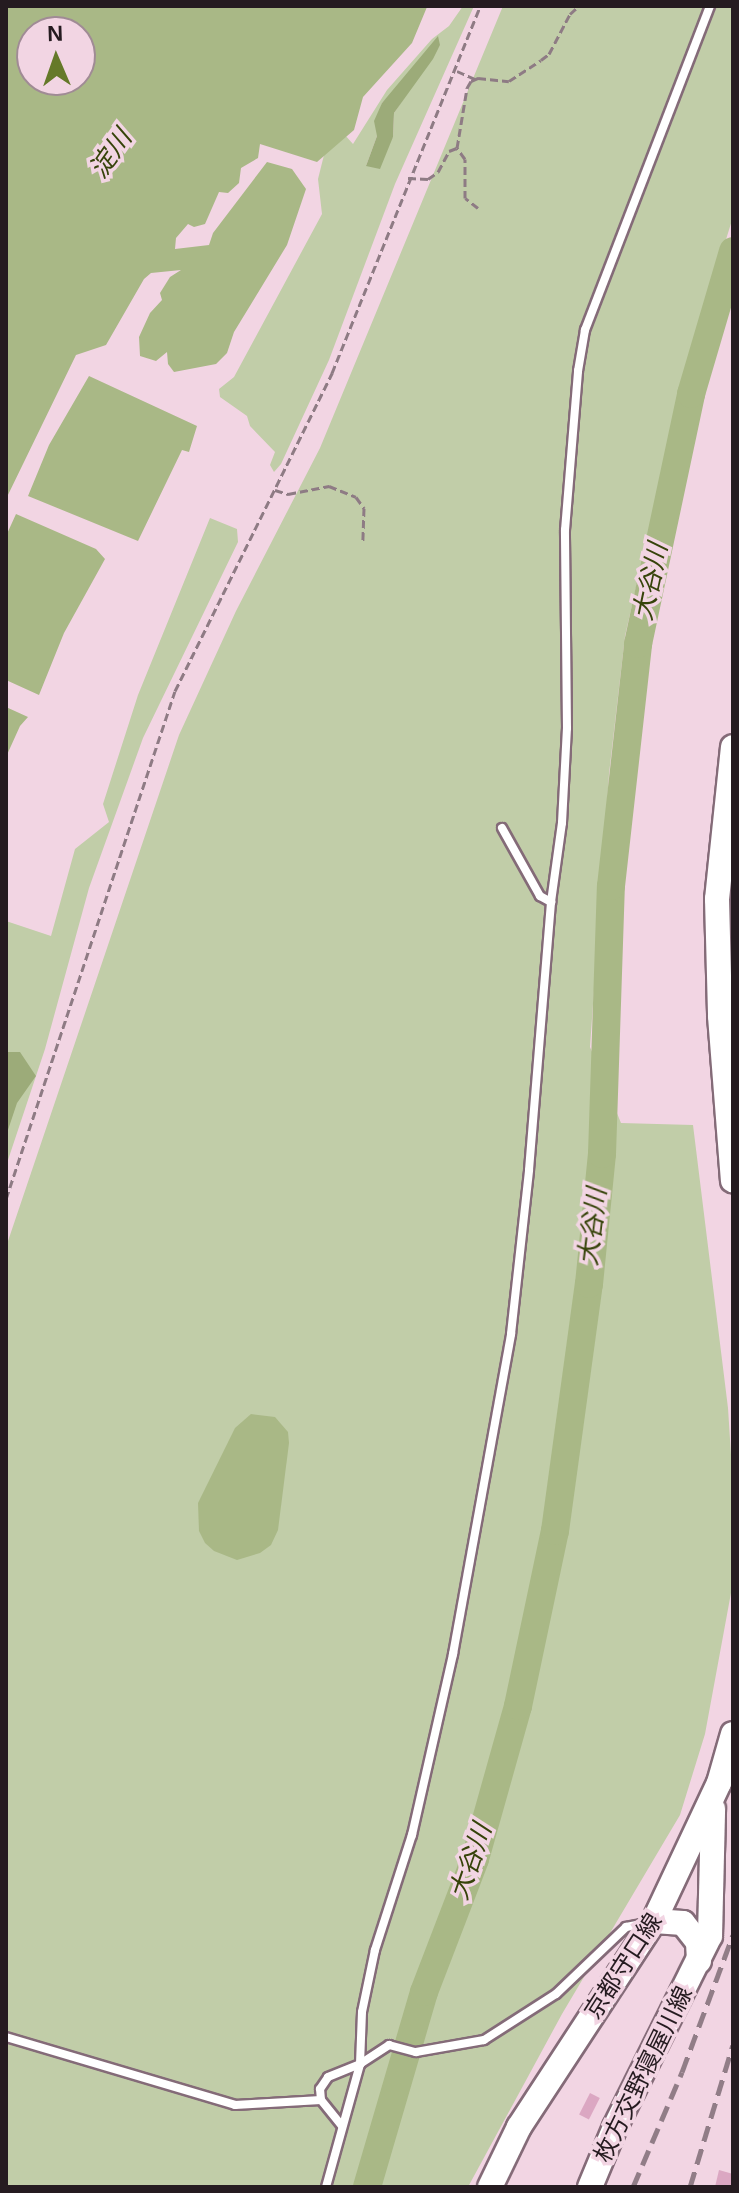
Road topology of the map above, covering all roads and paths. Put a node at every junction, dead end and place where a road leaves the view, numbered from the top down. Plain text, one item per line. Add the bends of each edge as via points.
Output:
1 (480, 6) edge
2 (579, 6) edge
3 (710, 6) edge
4 (455, 70) junction
5 (475, 79) junction
6 (457, 148) junction
7 (408, 178) junction
8 (478, 208) dead end
9 (275, 490) junction
10 (363, 542) dead end
11 (733, 747) edge
12 (502, 828) dead end
13 (551, 902) junction
14 (733, 1180) edge
15 (6, 1199) edge
16 (733, 1734) edge
17 (719, 1783) junction
18 (654, 1921) junction
19 (699, 1961) junction
20 (6, 2037) edge
21 (360, 2064) junction
22 (321, 2100) junction
23 (342, 2126) junction
24 (326, 2187) edge
25 (490, 2187) edge
26 (590, 2187) edge

1 - 4 path
2 - 5 path via 541,60 509,81
3 - 13 lane via 585,330 565,530 567,728
4 - 5 path
4 - 7 path
5 - 6 path via 465,94
6 - 7 path via 428,179
6 - 8 path via 465,159 465,198
7 - 9 path via 332,373
9 - 10 path via 288,494 329,486 356,497 364,508
9 - 15 path via 175,691
11 - 14 main road via 717,899
12 - 13 lane via 540,896
13 - 21 lane via 529,1170 499,1412 412,1835 375,1950 362,2012
16 - 17 main road, 京都守口線
17 - 18 main road, 京都守口線
17 - 19 main road, 枚方交野寝屋川線 via 710,1822 710,1936
18 - 19 main road, 枚方交野寝屋川線 via 683,1923 698,1942
18 - 21 lane via 626,1927 556,1994 484,2040 416,2052 389,2045
18 - 25 main road, 京都守口線 via 519,2127
19 - 26 main road, 枚方交野寝屋川線
20 - 22 lane via 235,2105
21 - 22 lane via 328,2077 320,2089
21 - 23 lane
22 - 23 lane
23 - 24 lane

